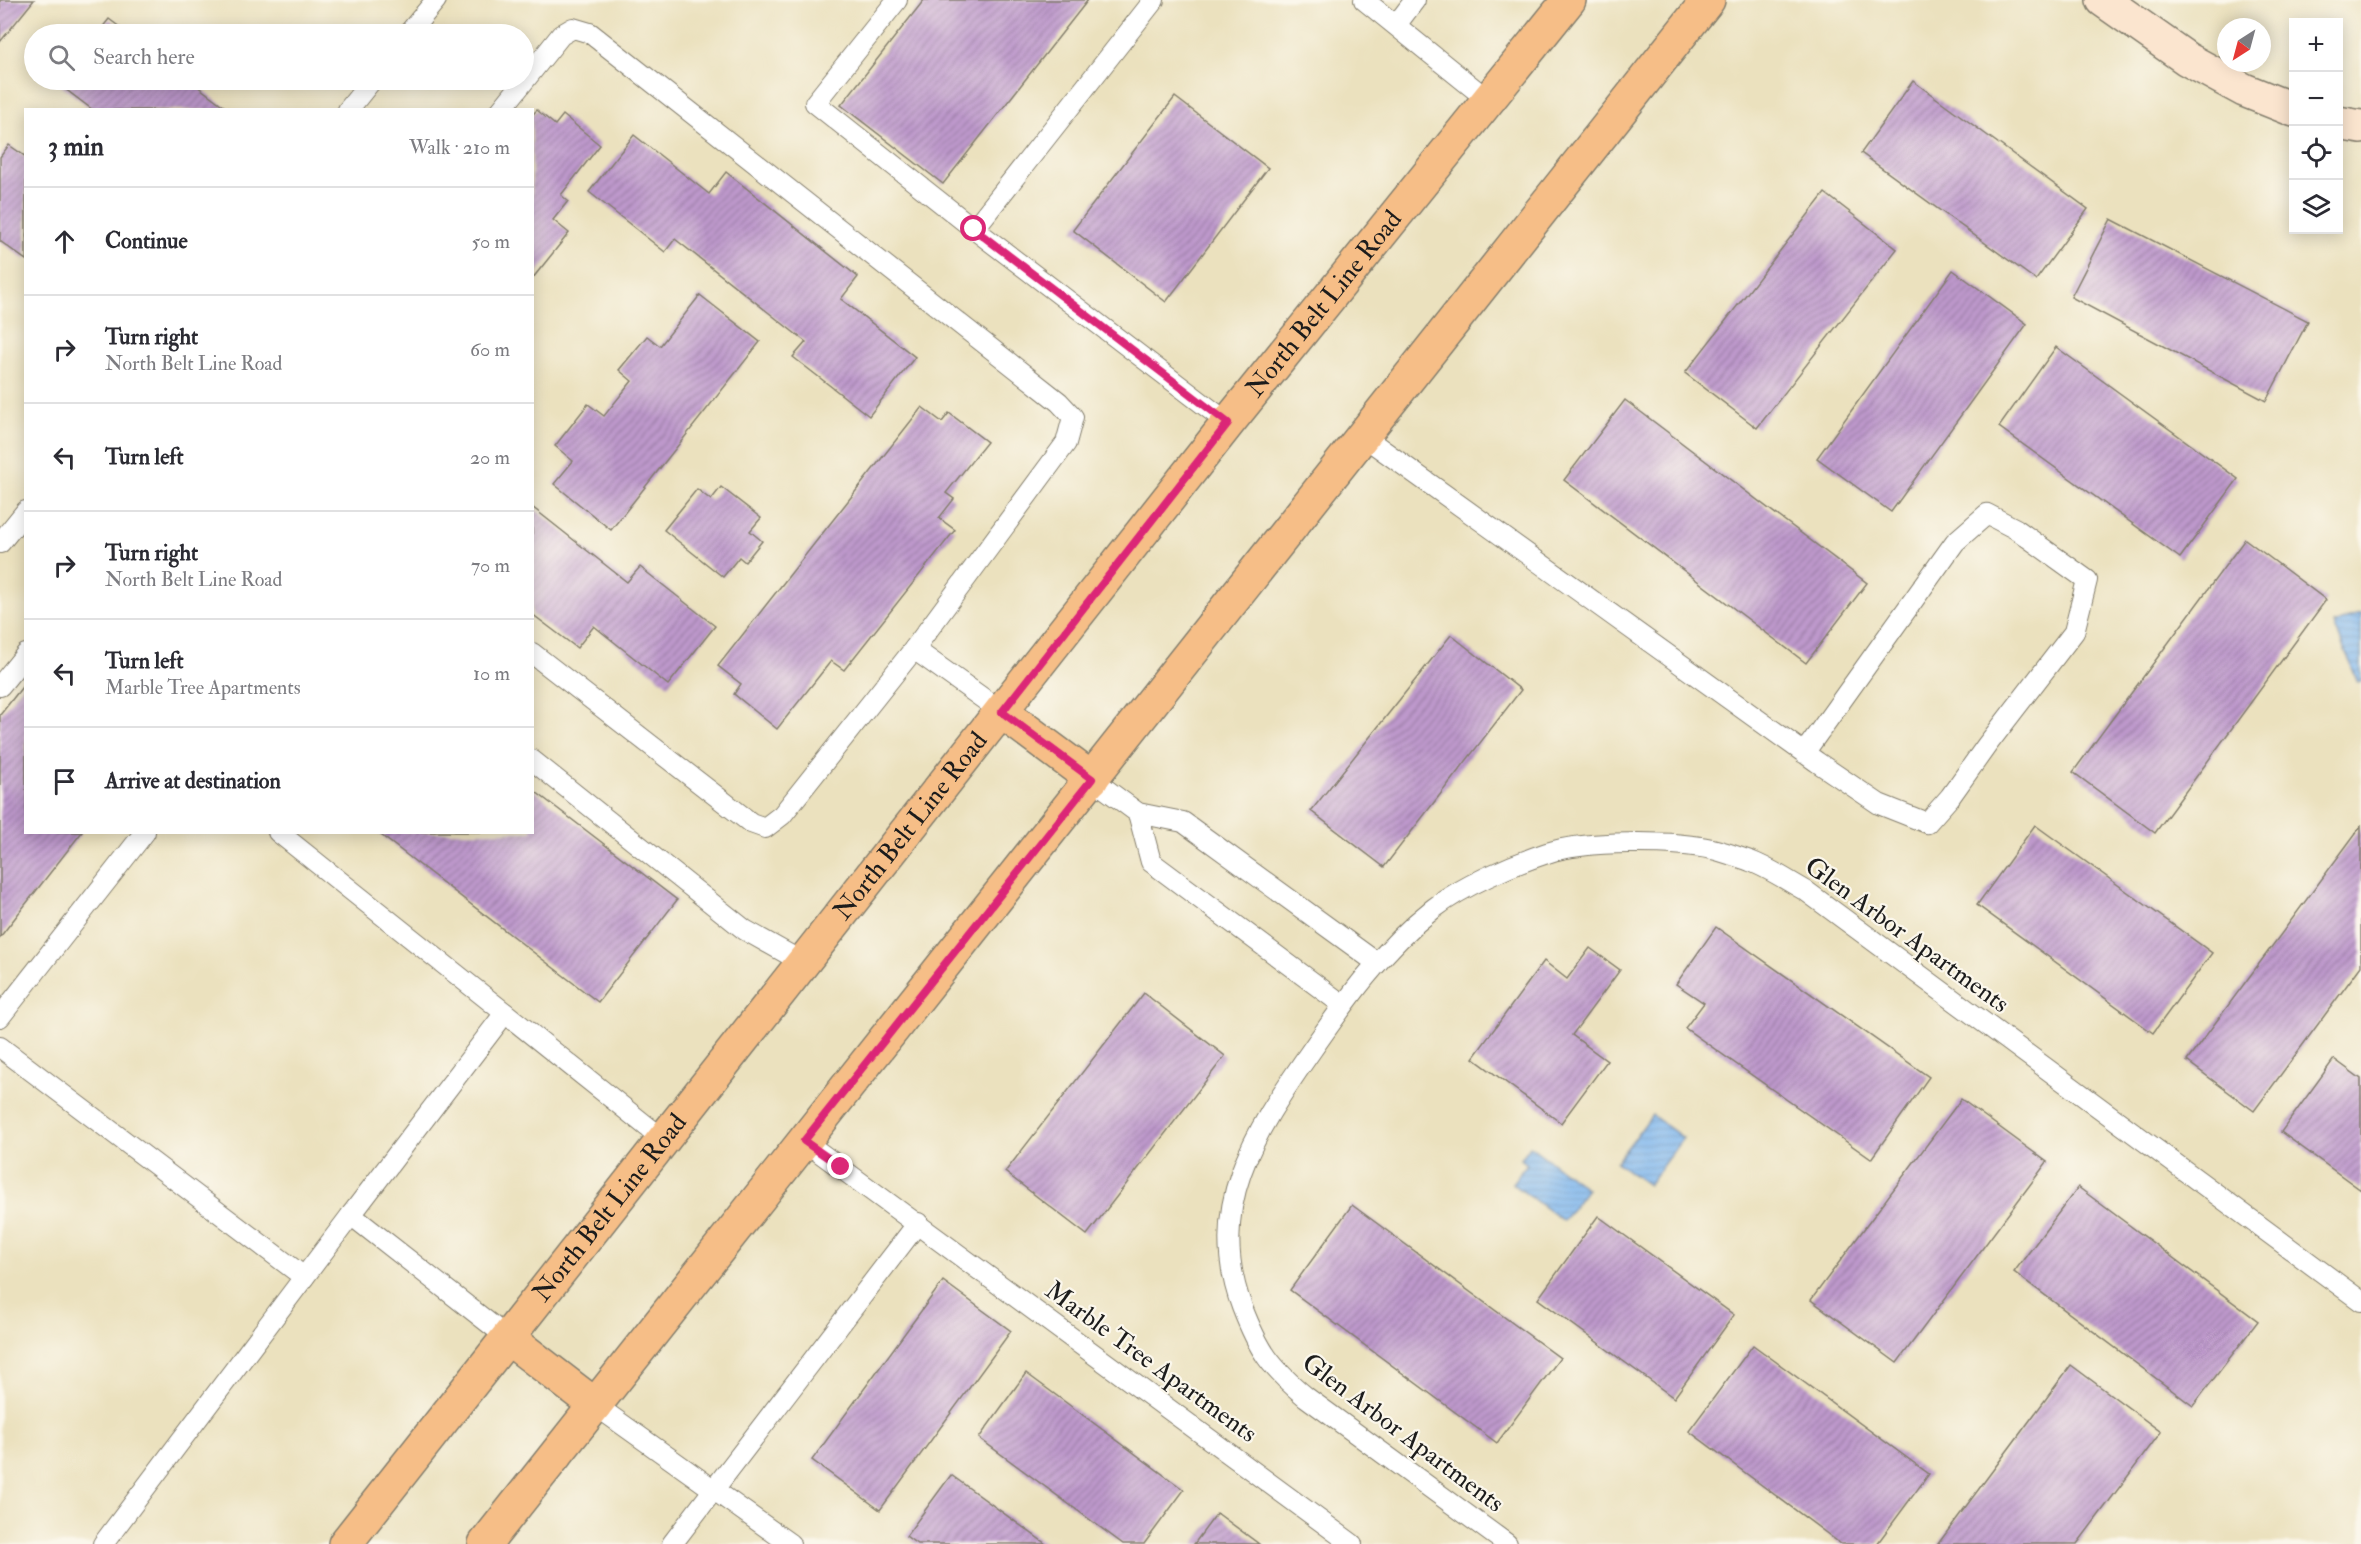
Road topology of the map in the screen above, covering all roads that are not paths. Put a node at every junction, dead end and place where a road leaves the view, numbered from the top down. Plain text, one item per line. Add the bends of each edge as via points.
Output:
1 (436, 0) edge
2 (897, 0) edge
3 (1155, 0) edge
4 (1364, 0) edge
5 (1415, 0) edge
6 (1569, 0) edge
7 (1708, 0) edge
8 (2117, 4) edge
9 (416, 24) edge
10 (1396, 25) junction
11 (534, 69) edge
12 (364, 90) edge
13 (517, 90) edge
14 (1488, 100) junction
15 (350, 108) edge
16 (503, 108) edge
17 (2289, 108) edge
18 (2343, 124) edge
19 (2361, 127) edge
20 (974, 229) junction
21 (1228, 423) junction
22 (1363, 436) junction
23 (24, 513) edge
24 (0, 543) edge
25 (914, 649) junction
26 (534, 654) edge
27 (24, 656) edge
28 (0, 686) edge
29 (1002, 712) junction
30 (1804, 753) junction
31 (534, 762) edge
32 (1092, 779) junction
33 (1138, 813) junction
34 (143, 834) edge
35 (281, 834) edge
36 (804, 963) junction
37 (1377, 963) junction
38 (1343, 1005) junction
39 (505, 1013) junction
40 (0, 1017) edge
41 (0, 1047) edge
42 (664, 1140) junction
43 (804, 1141) junction
44 (351, 1215) junction
45 (918, 1223) junction
46 (304, 1277) junction
47 (2361, 1301) edge
48 (508, 1338) junction
49 (595, 1405) junction
50 (714, 1489) junction
51 (103, 1544) edge
52 (345, 1544) edge
53 (484, 1544) edge
54 (672, 1544) edge
55 (790, 1544) edge
56 (1352, 1544) edge
57 (1507, 1544) edge

1 - 9 lane
2 - 20 lane via 815,103
3 - 20 lane
4 - 10 lane
5 - 10 lane
6 - 14 main road, North Belt Line Road
7 - 22 main road
8 - 17 street via 2187,59 2244,90
10 - 14 lane
11 - 25 lane via 561,35 573,28 590,33 1059,402 1073,417 1066,443
12 - 15 lane
13 - 16 lane
14 - 21 main road, North Belt Line Road
18 - 19 street
20 - 21 lane
21 - 29 main road, North Belt Line Road
22 - 30 lane
22 - 32 main road
23 - 24 lane
25 - 26 lane via 782,815 765,828 751,823
25 - 29 lane
27 - 28 lane
29 - 32 main road
29 - 36 main road, North Belt Line Road
30 - 30 lane via 1879,804 1928,823 2074,632 2087,580 2016,529 1987,514 1955,542
31 - 36 lane via 745,930
32 - 33 lane
32 - 43 main road
33 - 37 lane via 1183,822
33 - 38 lane via 1151,861
34 - 40 lane
35 - 39 lane
36 - 42 main road, North Belt Line Road
37 - 38 lane, Glen Arbor Apartments
37 - 47 lane, Glen Arbor Apartments via 1434,908 1468,887 1548,852 1586,845 1679,846 1712,849 1752,862 1806,891
38 - 57 lane, Glen Arbor Apartments via 1275,1103 1246,1162 1234,1194 1228,1229 1234,1286 1257,1344 1277,1372 1306,1398
39 - 42 lane
39 - 44 lane
41 - 46 lane
42 - 48 main road, North Belt Line Road
43 - 45 lane, Marble Tree Apartments
43 - 49 main road
44 - 46 lane
44 - 48 lane
45 - 50 lane
45 - 56 lane, Marble Tree Apartments
46 - 51 lane
48 - 49 main road
48 - 52 main road, North Belt Line Road
49 - 50 lane
49 - 53 main road
50 - 54 lane
50 - 55 lane

